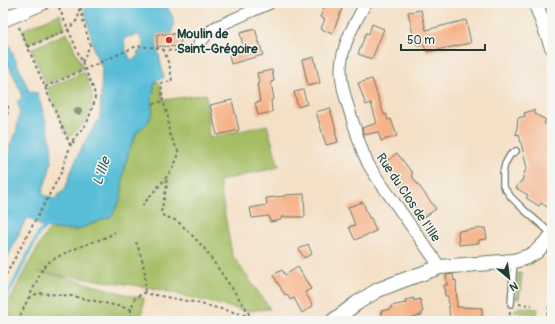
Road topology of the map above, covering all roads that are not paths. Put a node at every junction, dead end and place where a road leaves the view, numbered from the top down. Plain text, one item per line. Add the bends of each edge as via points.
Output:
1 (42, 3) edge
2 (270, 3) edge
3 (366, 3) edge
4 (538, 3) edge
5 (11, 20) edge
6 (199, 44) road end
7 (552, 47) edge
8 (516, 151) dead end
9 (552, 235) edge
10 (514, 261) junction
11 (440, 267) junction
12 (511, 304) dead end
13 (333, 321) edge

1 - 5 street
2 - 6 street via 216,27
3 - 11 street, Rue du Clos de l'Ille via 345,45 341,71 346,97 366,159
4 - 7 street via 537,7
8 - 9 lane via 505,164 502,173 503,186 523,209
9 - 10 street via 527,257
10 - 11 street
10 - 12 lane
11 - 13 street via 378,290

